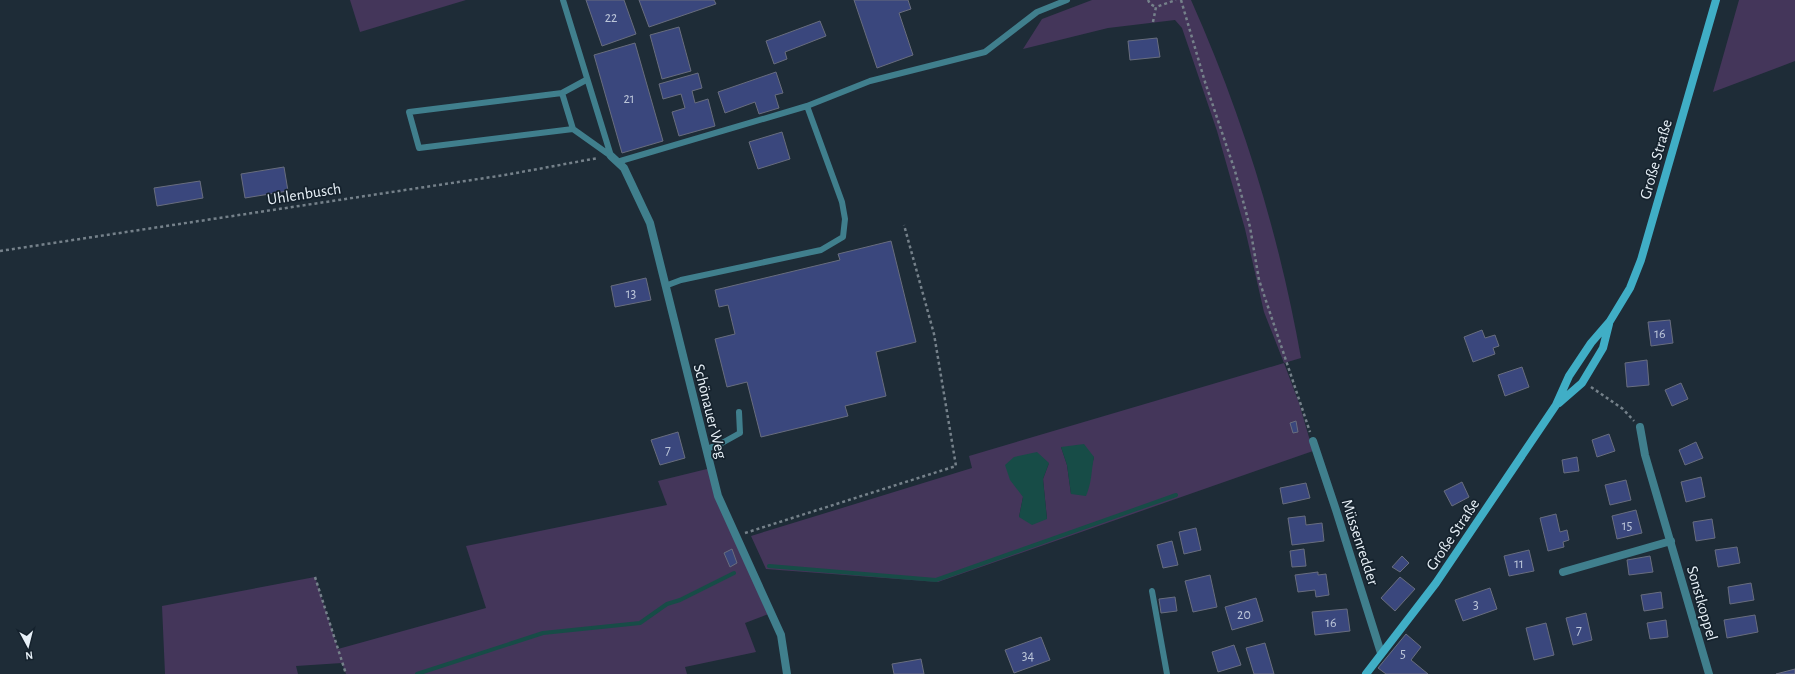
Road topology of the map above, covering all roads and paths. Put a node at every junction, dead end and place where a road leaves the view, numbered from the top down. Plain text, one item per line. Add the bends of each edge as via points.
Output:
1 (563, 0) edge
2 (1067, 0) edge
3 (1148, 0) edge
4 (1176, 0) edge
5 (1181, 0) edge
6 (1716, 0) edge
7 (1156, 7) junction
8 (1153, 22) dead end
9 (586, 80) junction
10 (562, 93) junction
11 (807, 106) junction
12 (573, 129) junction
13 (611, 156) junction
14 (617, 162) junction
15 (904, 225) dead end
16 (0, 251) edge
17 (665, 286) junction
18 (1610, 321) junction
19 (1582, 383) junction
20 (1556, 405) junction
21 (739, 412) dead end
22 (1640, 427) joint
23 (1313, 441) joint
24 (707, 449) junction
25 (736, 536) junction
26 (1671, 540) junction
27 (1563, 572) dead end
28 (315, 577) dead end
29 (1152, 591) dead end
30 (1381, 653) junction
31 (346, 674) edge
32 (788, 674) edge
33 (1167, 674) edge
34 (1366, 674) edge
35 (1709, 674) edge

1 - 9 lane
2 - 11 lane via 1037,12 985,52 870,81
3 - 7 path
4 - 7 path
5 - 23 path via 1235,171 1250,227 1259,280
6 - 18 street, Große Straße via 1638,267 1630,288
7 - 8 path
9 - 10 lane
9 - 13 lane
10 - 12 lane
10 - 12 lane via 409,112 420,148
11 - 14 lane
11 - 17 lane via 842,202 845,219 843,237 821,250 681,280
12 - 13 lane
13 - 14 street, Schönauer Weg
13 - 16 path, Uhlenbusch via 505,175
14 - 17 street, Schönauer Weg via 624,168 650,223
15 - 25 path via 934,334 956,466
17 - 24 street, Schönauer Weg
18 - 19 street, Große Straße via 1603,348
18 - 20 street, Große Straße via 1591,343 1569,376
19 - 20 street, Große Straße
19 - 22 path via 1623,409
20 - 30 street, Große Straße via 1436,583
21 - 24 lane via 740,433
22 - 26 street, Sonstkoppel via 1645,456
23 - 30 street, Müssenredder
24 - 25 street, Schönauer Weg via 718,496
25 - 32 street, Schönauer Weg via 781,635
26 - 27 street
26 - 35 street, Sonstkoppel
28 - 31 path
29 - 33 lane
30 - 34 street, Große Straße

